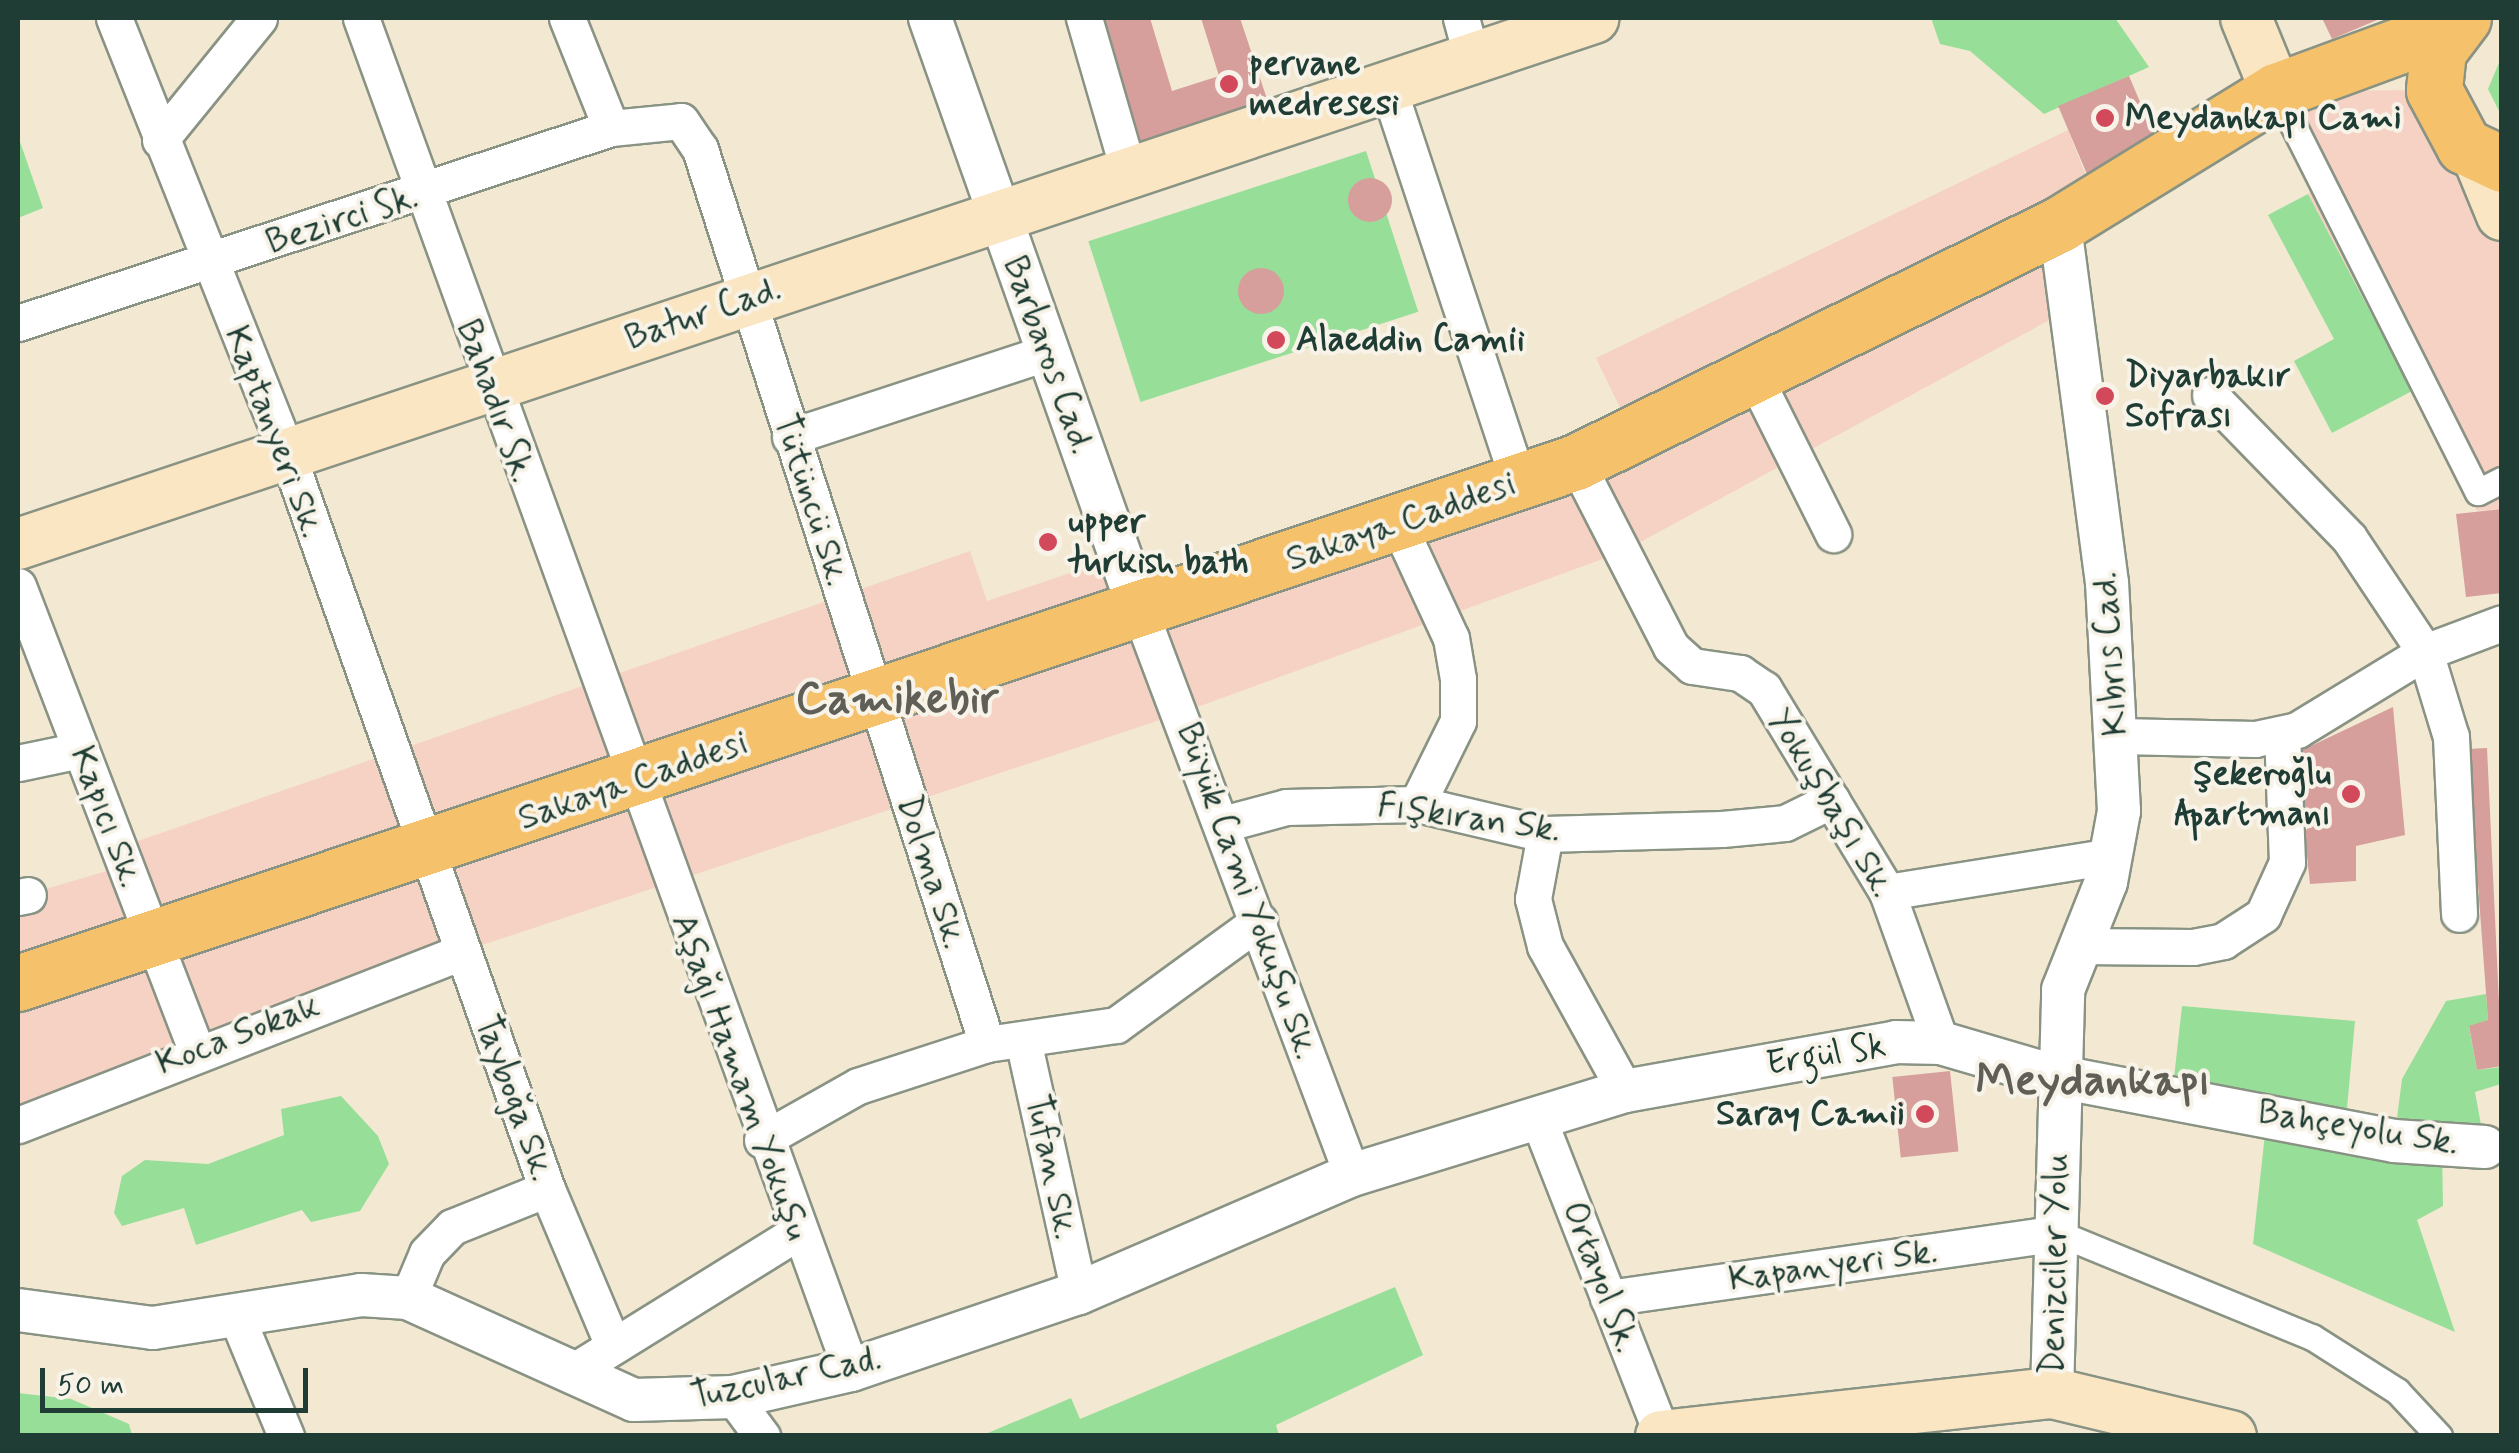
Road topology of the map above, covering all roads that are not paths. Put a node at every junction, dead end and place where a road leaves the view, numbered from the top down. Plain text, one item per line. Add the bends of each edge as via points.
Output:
1 (114, 18) edge
2 (259, 18) edge
3 (361, 18) edge
4 (567, 18) edge
5 (930, 18) edge
6 (1084, 18) edge
7 (1594, 18) edge
8 (2246, 18) edge
9 (2458, 22) edge
10 (1466, 38) edge
11 (1387, 84) junction
12 (2434, 90) junction
13 (2276, 92) junction
14 (611, 128) junction
15 (160, 140) junction
16 (2489, 158) edge
17 (1128, 169) junction
18 (423, 193) junction
19 (998, 214) junction
20 (2502, 215) edge
21 (2060, 224) junction
22 (206, 264) junction
23 (746, 300) junction
24 (18, 323) edge
25 (1048, 352) junction
26 (1754, 376) junction
27 (489, 386) junction
28 (2210, 394) dead end
29 (790, 437) junction
30 (286, 450) junction
31 (1576, 462) junction
32 (2502, 480) edge
33 (1519, 484) junction
34 (1398, 524) junction
35 (1834, 534) dead end
36 (18, 544) edge
37 (18, 586) edge
38 (1138, 609) junction
39 (2502, 623) edge
40 (2425, 652) junction
41 (876, 699) junction
42 (2282, 734) junction
43 (2118, 736) junction
44 (80, 750) junction
45 (18, 763) edge
46 (632, 782) junction
47 (1832, 800) junction
48 (1417, 804) junction
49 (1223, 824) junction
50 (1545, 834) junction
51 (424, 850) junction
52 (2111, 856) junction
53 (1887, 892) junction
54 (2459, 914) dead end
55 (1259, 920) junction
56 (152, 940) junction
57 (2078, 946) junction
58 (461, 952) junction
59 (18, 983) edge
60 (1023, 1040) junction
61 (1940, 1043) junction
62 (987, 1044) junction
63 (196, 1049) junction
64 (2054, 1076) junction
65 (1625, 1091) junction
66 (1538, 1118) junction
67 (18, 1125) edge
68 (762, 1140) junction
69 (2485, 1148) dead end
70 (1352, 1175) junction
71 (547, 1190) junction
72 (796, 1233) junction
73 (2058, 1233) junction
74 (1079, 1293) junction
75 (408, 1298) junction
76 (1608, 1298) junction
77 (18, 1310) edge
78 (238, 1320) junction
79 (612, 1343) junction
80 (851, 1370) junction
81 (572, 1372) junction
82 (2052, 1392) junction
83 (732, 1397) junction
84 (2209, 1432) edge
85 (1661, 1435) edge
86 (286, 1436) edge
87 (762, 1436) edge
88 (2440, 1436) edge

1 - 15 street, Kaptanyeri Sk.
2 - 15 street
3 - 18 street, Bahadır Sk.
4 - 14 street
5 - 19 street, Barbaros Cad.
6 - 17 street
7 - 10 main road, Batur Cad.
8 - 13 main road
9 - 12 highway
9 - 13 highway, Sakaya Caddesi
10 - 11 main road, Batur Cad.
11 - 17 main road, Batur Cad.
11 - 33 street
12 - 13 highway
12 - 16 highway via 2444,121
13 - 21 highway, Sakaya Caddesi
13 - 32 street via 2478,492
14 - 18 street, Bezirci Sk.
14 - 23 street, Bezirci Sk. via 666,118 693,131
15 - 22 street, Kaptanyeri Sk.
16 - 20 main road
17 - 19 main road, Batur Cad.
18 - 22 street, Bezirci Sk.
18 - 27 street, Bahadır Sk.
19 - 23 main road, Batur Cad.
19 - 25 street, Barbaros Cad.
21 - 26 highway, Sakaya Caddesi
21 - 43 street, Kıbrıs Cad.
22 - 24 street, Bezirci Sk.
22 - 30 street, Kaptanyeri Sk.
23 - 27 main road, Batur Cad.
23 - 29 street, Tütüncü Sk.
25 - 29 street
25 - 38 street, Barbaros Cad.
26 - 31 highway, Sakaya Caddesi
26 - 35 street
27 - 30 main road, Batur Cad.
27 - 46 street, Bahadır Sk.
28 - 40 street via 2349,538
29 - 41 street, Tütüncü Sk.
30 - 36 main road, Batur Cad.
30 - 51 street, Kaptanyeri Sk.
31 - 33 highway, Sakaya Caddesi
31 - 47 street, Yokuşbaşı Sk. via 1671,647 1692,666 1740,672 1764,688
33 - 34 highway, Sakaya Caddesi
34 - 38 highway, Sakaya Caddesi
34 - 48 street via 1451,638 1458,679 1458,721
37 - 44 street, Kapıcı Sk.
38 - 41 highway, Sakaya Caddesi
38 - 49 street, Büyük Cami Yokuşu Sk.
39 - 40 street
40 - 42 street via 2343,709
40 - 54 street via 2451,737
41 - 46 highway, Sakaya Caddesi
41 - 62 street, Dolma Sk.
42 - 43 street
42 - 57 street via 2287,862 2263,915 2223,942 2193,948
43 - 52 street, Kıbrıs Cad.
44 - 45 street
44 - 56 street, Kapıcı Sk.
46 - 51 highway, Sakaya Caddesi
46 - 68 street, Aşağı Hamam Yokuşu
47 - 50 street, Fışkıran Sk. via 1785,823
47 - 53 street, Yokuşbaşı Sk.
48 - 49 street, Fışkıran Sk. via 1286,807
48 - 50 street, Fışkıran Sk.
49 - 55 street, Büyük Cami Yokuşu Sk.
50 - 65 street via 1533,899 1545,946
51 - 56 highway, Sakaya Caddesi
51 - 58 street, Tayboğa Sk.
52 - 53 street
52 - 57 street, Kıbrıs Cad.
53 - 61 street, Yokuşbaşı Sk.
55 - 60 street via 1116,1026
55 - 70 street, Büyük Cami Yokuşu Sk.
56 - 59 highway, Sakaya Caddesi
56 - 63 street, Kapıcı Sk.
57 - 64 street, Kıbrıs Cad.
58 - 63 street, Koca Sokak
58 - 71 street, Tayboğa Sk.
60 - 62 street
60 - 74 street, Tufan Sk.
61 - 64 street, Ergül Sk
61 - 65 street, Ergül Sk via 1851,1048
62 - 68 street via 858,1086
63 - 67 street, Koca Sokak
64 - 69 street, Bahçeyolu Sk. via 2394,1141
64 - 73 street, Denizciler Yolu
65 - 66 street, Ergül Sk
66 - 70 street, Tuzcular Cad.
66 - 76 street, Ortayol Sk.
68 - 72 street, Aşağı Hamam Yokuşu
70 - 74 street, Tuzcular Cad.
71 - 75 street via 452,1227 427,1254
71 - 79 street, Tayboğa Sk.
72 - 79 street
72 - 80 street, Aşağı Hamam Yokuşu
73 - 76 street, Kapanyeri Sk.
73 - 82 street, Denizciler Yolu
73 - 88 street via 2312,1337 2397,1391
74 - 80 street, Tuzcular Cad.
75 - 78 street, Tuzcular Cad. via 361,1295
75 - 81 street, Tuzcular Cad.
76 - 85 street, Ortayol Sk.
77 - 78 street, Tuzcular Cad. via 153,1328
78 - 86 street
79 - 81 street
80 - 83 street, Tuzcular Cad.
81 - 83 street, Tuzcular Cad. via 634,1400
82 - 84 main road
82 - 85 main road
83 - 87 street

